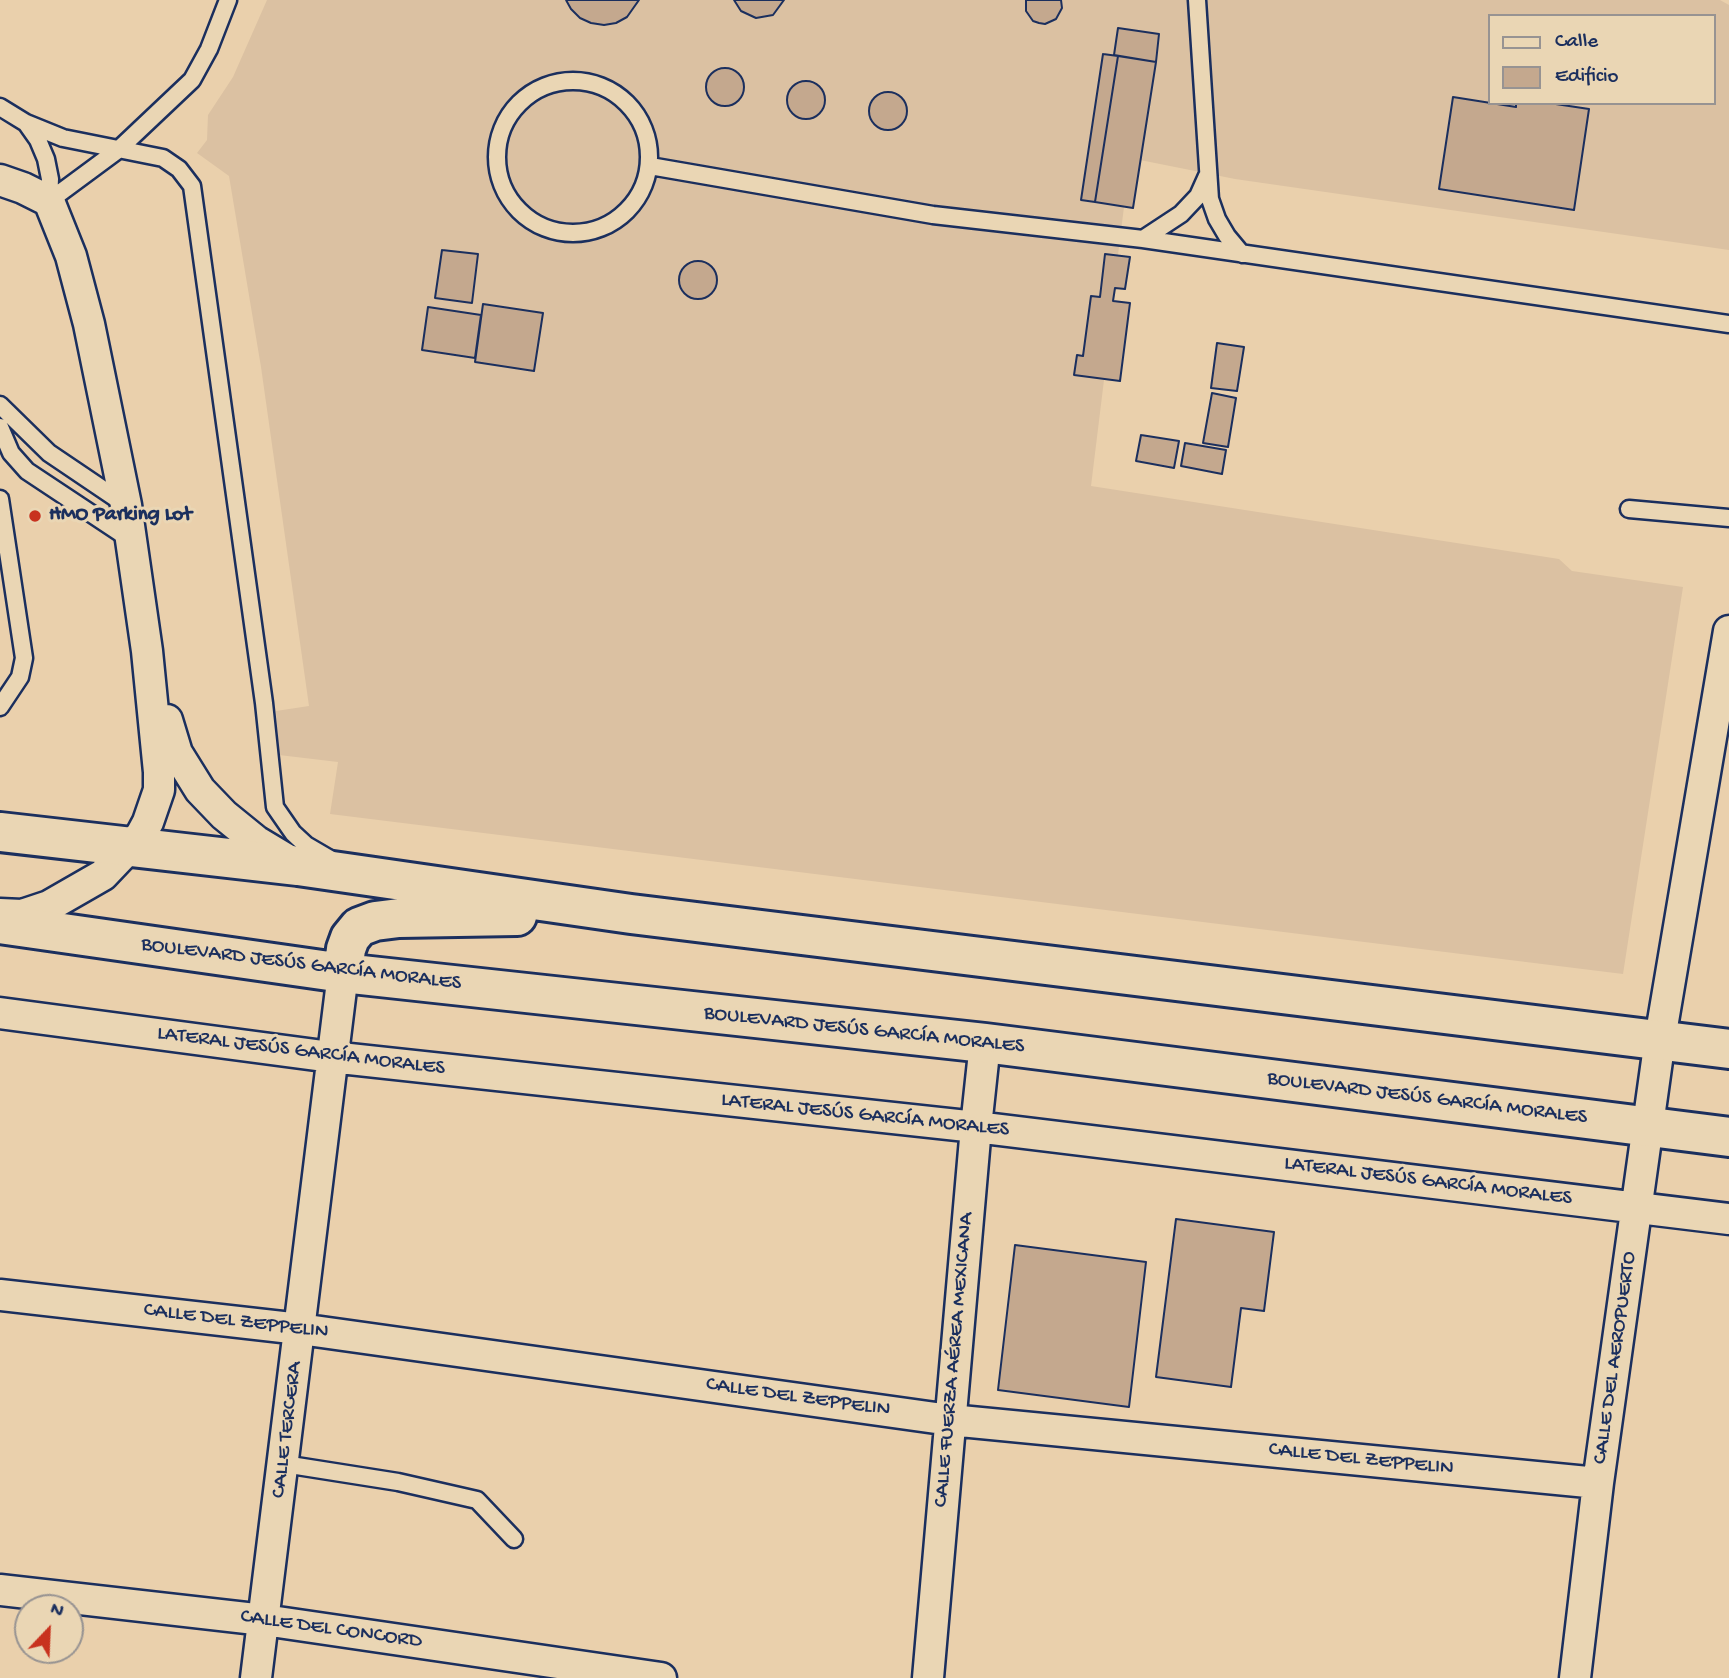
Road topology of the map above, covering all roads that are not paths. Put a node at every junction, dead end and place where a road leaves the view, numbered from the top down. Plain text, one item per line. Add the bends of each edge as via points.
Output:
1 (228, 0) edge
2 (1197, 0) edge
3 (0, 107) edge
4 (26, 123) junction
5 (118, 150) junction
6 (650, 166) junction
7 (1208, 175) junction
8 (0, 180) edge
9 (49, 201) junction
10 (1143, 239) junction
11 (1242, 254) junction
12 (1729, 324) edge
13 (0, 405) edge
14 (0, 427) edge
15 (0, 499) edge
16 (126, 505) junction
17 (1629, 509) dead end
18 (1729, 518) edge
19 (131, 540) junction
20 (1729, 631) edge
21 (147, 651) junction
22 (0, 707) edge
23 (0, 832) edge
24 (129, 847) junction
25 (298, 866) junction
26 (376, 877) junction
27 (0, 914) edge
28 (631, 914) junction
29 (0, 924) edge
30 (343, 973) junction
31 (0, 1013) edge
32 (1660, 1039) junction
33 (985, 1043) junction
34 (1729, 1049) edge
35 (331, 1057) junction
36 (1649, 1127) junction
37 (976, 1128) junction
38 (1729, 1137) edge
39 (1637, 1208) junction
40 (1729, 1219) edge
41 (0, 1295) edge
42 (300, 1329) junction
43 (950, 1420) junction
44 (284, 1464) junction
45 (1598, 1483) junction
46 (514, 1539) dead end
47 (0, 1590) edge
48 (264, 1620) junction
49 (256, 1678) edge
50 (662, 1678) edge
51 (928, 1678) edge
52 (1575, 1678) edge

1 - 5 lane via 192,80
2 - 7 lane
3 - 4 lane
4 - 5 lane via 63,138
4 - 9 lane via 46,159
5 - 9 lane
5 - 26 lane via 163,158 192,186 275,807 306,845
6 - 6 lane via 649,141 623,98 600,85 575,80 549,83 526,96 509,114 499,138 497,164 503,187 517,209 537,224 560,232 585,232 609,225 628,211 643,190
6 - 10 lane via 933,215
7 - 10 lane via 1198,196 1181,214
7 - 11 lane via 1217,219
8 - 9 street
9 - 16 street via 71,256 89,324
10 - 11 lane
11 - 12 lane
13 - 16 lane via 49,453
14 - 19 lane via 11,453 27,471
15 - 22 lane via 24,658 20,677
16 - 19 street
17 - 18 lane
19 - 21 street
20 - 32 street, CALLE DEL AEROPUERTO
21 - 24 street via 159,790 148,822
21 - 25 street via 177,753 200,790 256,841
23 - 24 main road
24 - 25 main road
24 - 27 street via 103,875 67,898 22,915
25 - 26 main road
26 - 28 main road
28 - 30 main road via 375,921 350,938
28 - 32 main road
29 - 30 main road, BOULEVARD JESÚS GARCÍA MORALES
30 - 33 main road, BOULEVARD JESÚS GARCÍA MORALES
30 - 35 street, CALLE TERCERA
31 - 35 street, LATERAL JESÚS GARCÍA MORALES
32 - 34 main road
32 - 36 street, CALLE DEL AEROPUERTO
33 - 36 main road, BOULEVARD JESÚS GARCÍA MORALES
33 - 37 street, CALLE FUERZA AÉREA MEXICANA
35 - 37 street, LATERAL JESÚS GARCÍA MORALES
35 - 42 street, CALLE TERCERA
36 - 38 main road, BOULEVARD JESÚS GARCÍA MORALES
36 - 39 street, CALLE DEL AEROPUERTO
37 - 39 street, LATERAL JESÚS GARCÍA MORALES
37 - 43 street, CALLE FUERZA AÉREA MEXICANA
39 - 40 street, LATERAL JESÚS GARCÍA MORALES
39 - 45 street, CALLE DEL AEROPUERTO
41 - 42 street, CALLE DEL ZEPPELIN
42 - 43 street, CALLE DEL ZEPPELIN
42 - 44 street, CALLE TERCERA
43 - 45 street, CALLE DEL ZEPPELIN
43 - 51 street, CALLE FUERZA AÉREA MEXICANA
44 - 46 lane via 477,1500
44 - 48 street, CALLE TERCERA
45 - 52 street, CALLE DEL AEROPUERTO
47 - 48 street, CALLE DEL CONCORD
48 - 49 street, CALLE TERCERA
48 - 50 street, CALLE DEL CONCORD

